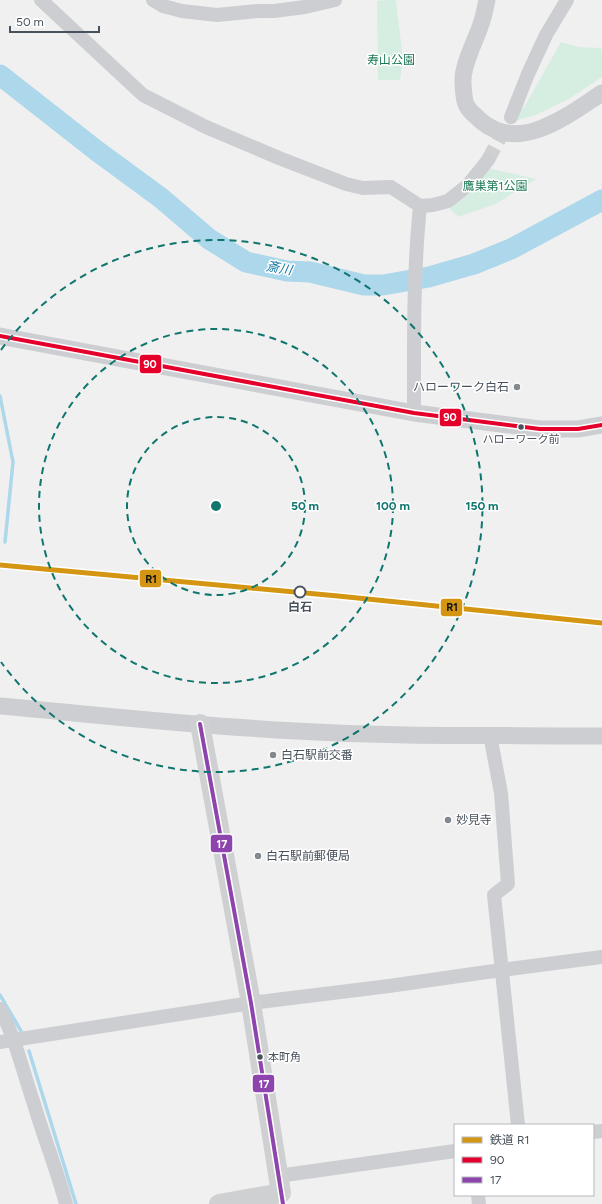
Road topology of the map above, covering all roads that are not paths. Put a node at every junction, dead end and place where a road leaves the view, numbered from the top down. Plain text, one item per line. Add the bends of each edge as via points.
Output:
1 (41, 0) edge
2 (153, 0) edge
3 (329, 0) edge
4 (487, 0) edge
5 (568, 0) edge
6 (602, 93) edge
7 (511, 117) tunnel mouth
8 (488, 160) tunnel mouth
9 (420, 206) junction
10 (0, 336) edge
11 (414, 413) junction
12 (602, 424) edge
13 (0, 706) edge
14 (200, 724) junction
15 (490, 735) junction
16 (602, 736) edge
17 (602, 958) edge
18 (501, 970) junction
19 (251, 1002) junction
20 (0, 1009) edge
21 (7, 1041) edge
22 (518, 1124) edge
23 (454, 1151) edge
24 (281, 1191) edge
25 (66, 1204) edge
26 (219, 1204) edge

1 - 9 street via 142,95 206,127 279,158 346,184 362,188 391,187
2 - 3 street via 163,6 182,11 217,15 306,7
4 - 6 street via 463,81 466,106 487,126 512,134 524,134 566,116
5 - 7 street via 546,35
8 - 9 street via 468,185 448,201
9 - 11 street via 414,315
10 - 11 street
11 - 12 street via 540,429 578,429
13 - 14 street
14 - 15 street via 297,731
14 - 19 main road
15 - 16 street
15 - 18 street via 501,793 508,884 494,895
17 - 18 street
18 - 19 street
18 - 22 street
19 - 21 street
19 - 24 main road
20 - 21 street
21 - 25 street via 50,1150
23 - 24 street
24 - 26 main road

